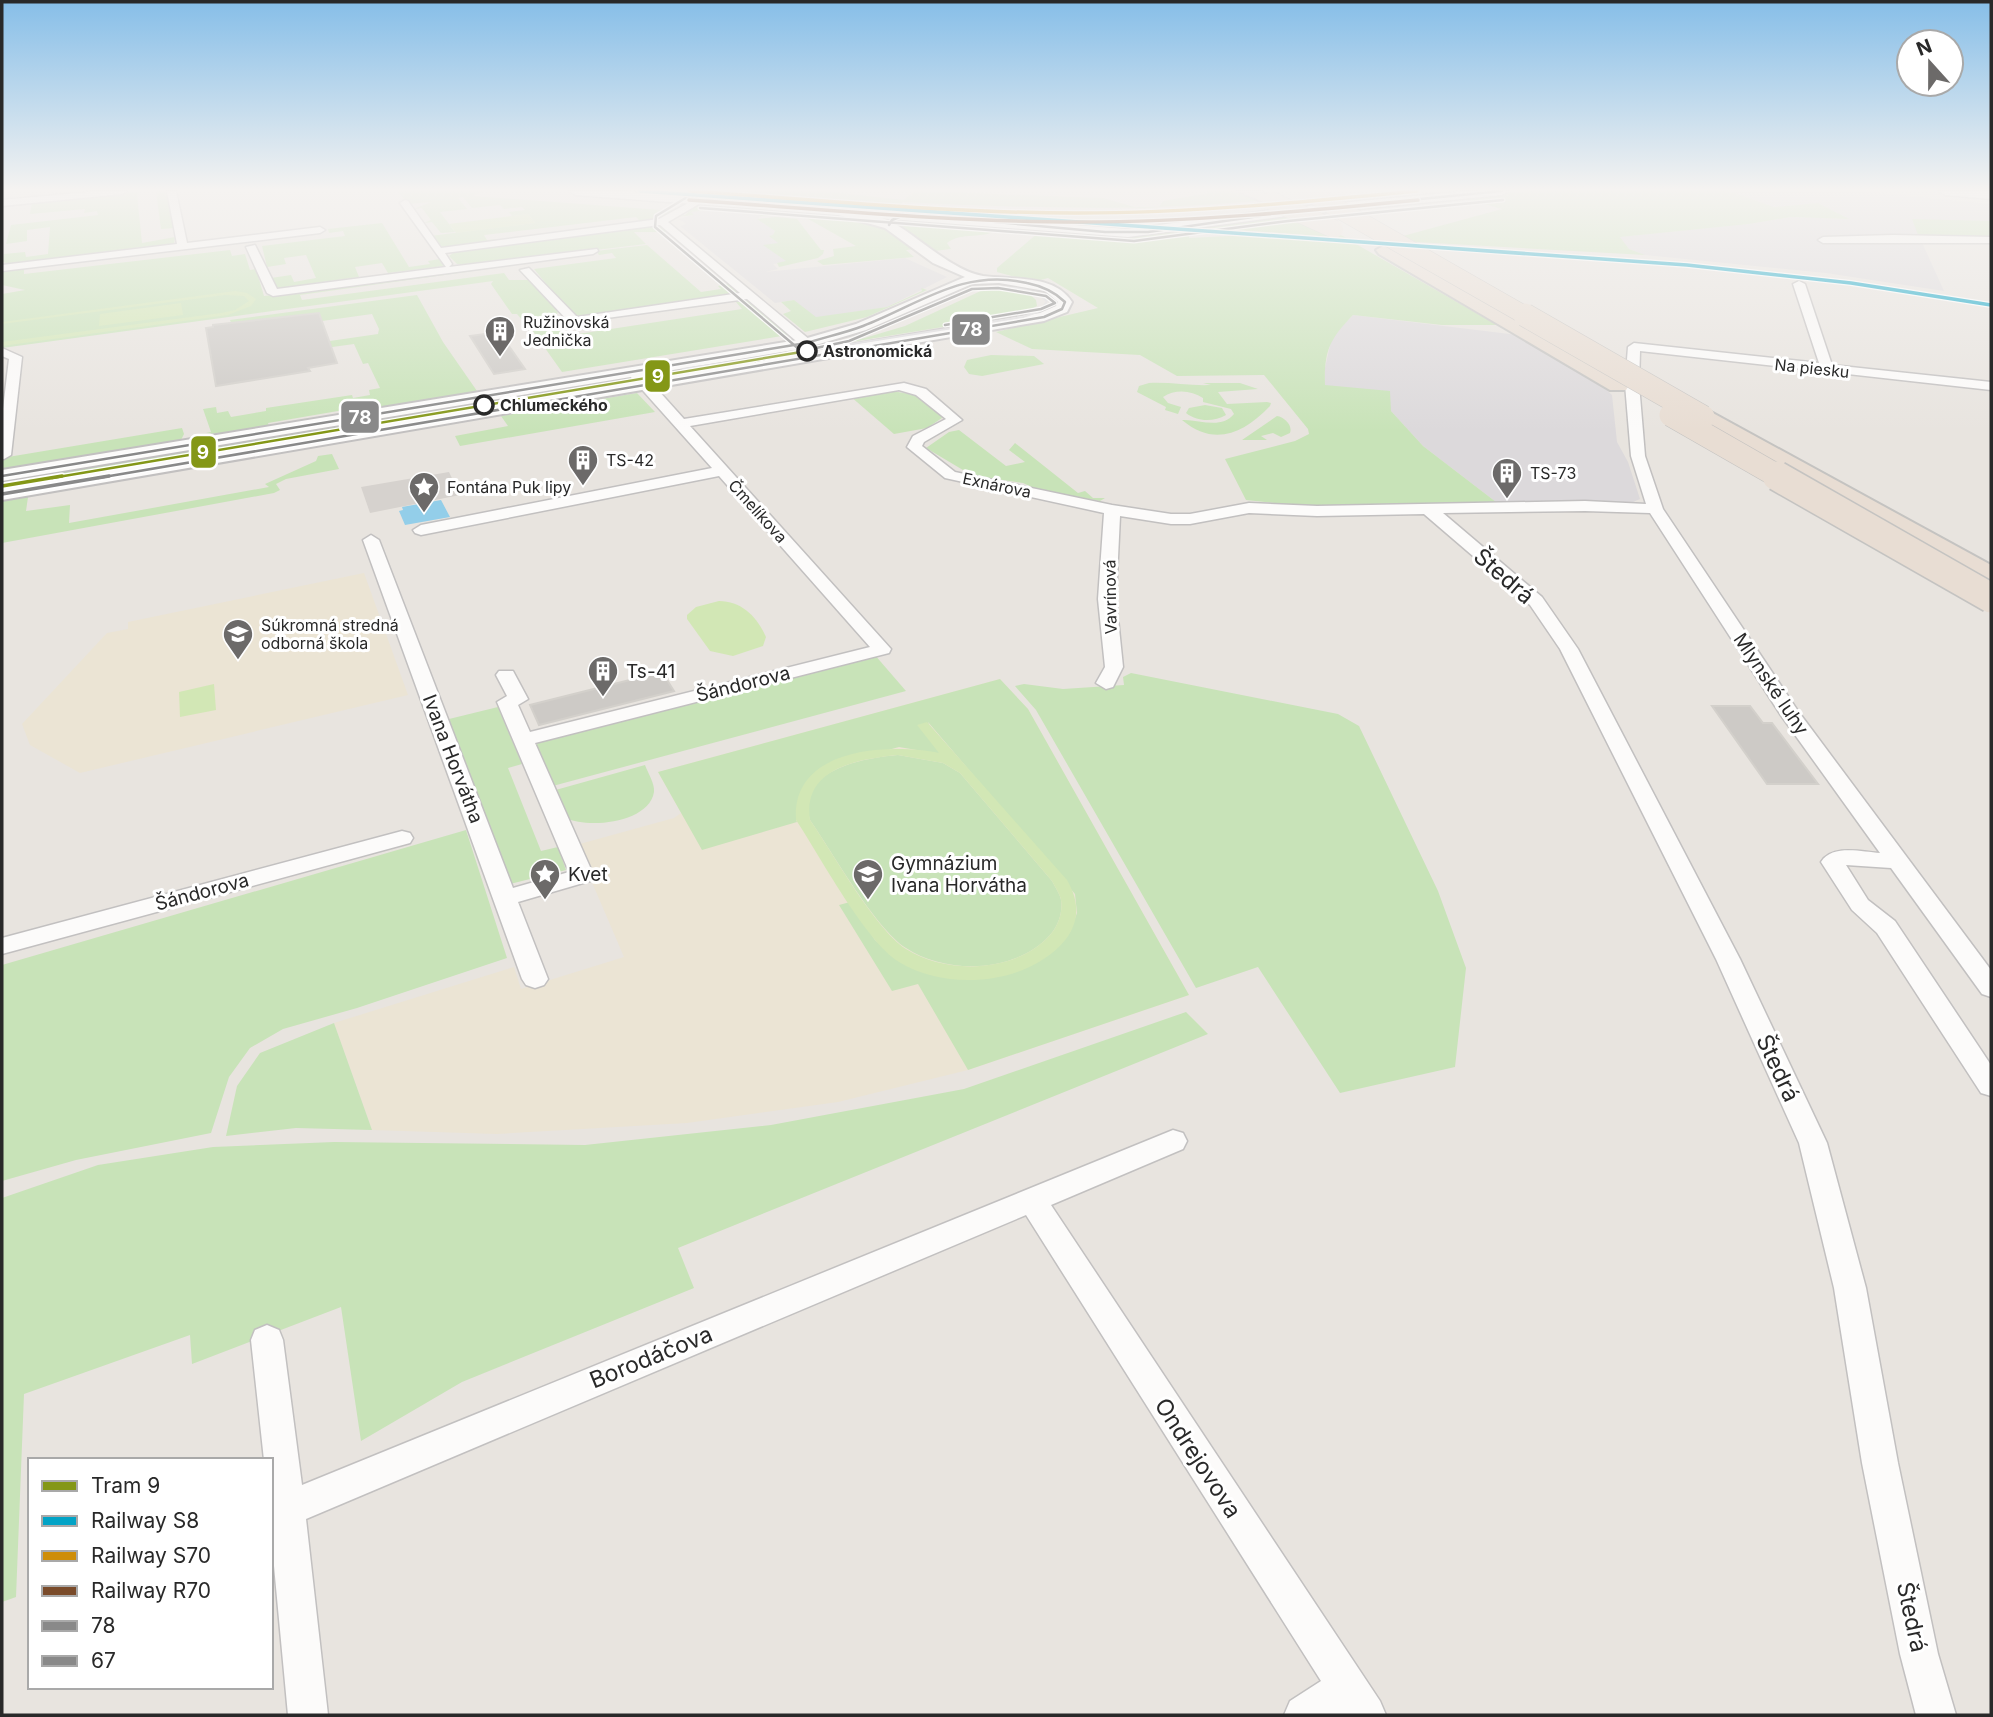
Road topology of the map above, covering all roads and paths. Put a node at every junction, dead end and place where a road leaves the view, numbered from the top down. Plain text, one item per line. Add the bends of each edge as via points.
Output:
1 (263, 271) edge
2 (443, 271) edge
3 (527, 271) edge
4 (723, 271) edge
5 (962, 271) edge
6 (1416, 271) edge
7 (1447, 271) edge
8 (979, 279) junction
9 (1799, 284) dead end
10 (752, 295) junction
11 (806, 343) junction
12 (1634, 347) joint
13 (2, 352) edge
14 (1827, 369) junction
15 (639, 378) junction
16 (1991, 386) edge
17 (680, 424) junction
18 (4, 455) dead end
19 (722, 471) junction
20 (2, 476) edge
21 (2, 494) edge
22 (1429, 509) junction
23 (1655, 509) junction
24 (1112, 510) junction
25 (421, 530) dead end
26 (371, 540) dead end
27 (1991, 577) edge
28 (1991, 598) edge
29 (882, 649) joint
30 (506, 675) dead end
31 (1106, 683) dead end
32 (523, 740) junction
33 (402, 838) dead end
34 (1898, 861) junction
35 (505, 898) junction
36 (2, 946) edge
37 (536, 979) dead end
38 (1991, 988) edge
39 (1991, 1086) edge
40 (1172, 1141) dead end
41 (1032, 1200) junction
42 (267, 1340) dead end
43 (288, 1508) junction
44 (1356, 1702) edge
45 (308, 1715) edge
46 (1304, 1715) edge
47 (1936, 1715) edge

1 - 2 street via 274,293
3 - 10 street via 574,321
4 - 10 street
5 - 8 street
6 - 28 highway, bridge
7 - 27 highway, bridge
8 - 11 street via 860,327
8 - 15 street via 1049,288 1060,294 1065,304 1044,317
9 - 14 street
10 - 11 street
11 - 15 street
12 - 14 street, Na piesku
12 - 23 street, Mlynské luhy via 1638,456
13 - 18 street via 16,357
14 - 16 street, Na piesku
15 - 17 street, Čmelíkova
15 - 20 street
15 - 21 street
17 - 19 street, Čmelíkova
17 - 24 street, Exnárova via 889,386 909,387 955,421 918,439 914,447 950,475
19 - 25 street
19 - 29 street, Čmelíkova
22 - 23 street
22 - 24 street via 1249,508 1190,519
22 - 47 street, Štedrá via 1536,601 1569,649 1728,959 1813,1143 1850,1288 1885,1490
23 - 34 street, Mlynské luhy via 1790,714
24 - 31 street, Vavrínová via 1107,599 1114,667
26 - 35 street, Ivana Horvátha
29 - 32 street, Šándorova
30 - 32 street via 518,699 507,702
32 - 35 street via 582,876
33 - 36 street, Šándorova
34 - 38 street, Mlynské luhy
34 - 39 street via 1840,858 1832,862 1860,905 1886,927
35 - 37 street, Ivana Horvátha
40 - 41 street, Borodáčova
41 - 43 street, Borodáčova
41 - 44 street, Ondrejovova
42 - 43 street
43 - 45 street
44 - 46 street

